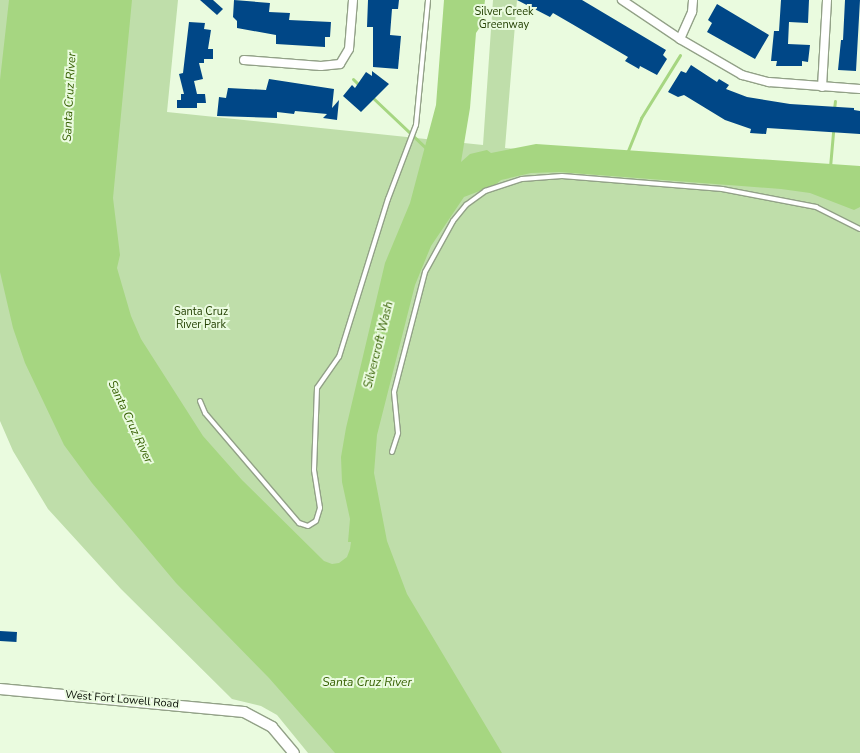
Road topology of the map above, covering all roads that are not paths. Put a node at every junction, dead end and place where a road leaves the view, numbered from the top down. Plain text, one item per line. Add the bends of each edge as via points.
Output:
1 (353, 0) edge
2 (428, 0) edge
3 (622, 0) edge
4 (693, 0) edge
5 (827, 0) edge
6 (680, 39) junction
7 (244, 60) dead end
8 (822, 86) junction
9 (860, 89) edge
10 (860, 229) edge
11 (200, 401) dead end
12 (392, 452) dead end
13 (0, 689) edge
14 (294, 753) edge

1 - 7 street via 349,49 342,64 321,66
2 - 11 lane via 416,125 388,199 339,357 317,388 314,470 320,508 316,521 308,526 299,523 205,413
3 - 6 street
4 - 6 street via 692,12
5 - 8 street
6 - 8 street via 742,75 769,82
8 - 9 street
10 - 12 lane via 816,208 722,189 562,176 522,179 484,191 466,205 453,221 425,272 394,392 398,433
13 - 14 street, West Fort Lowell Road via 244,712 272,727

